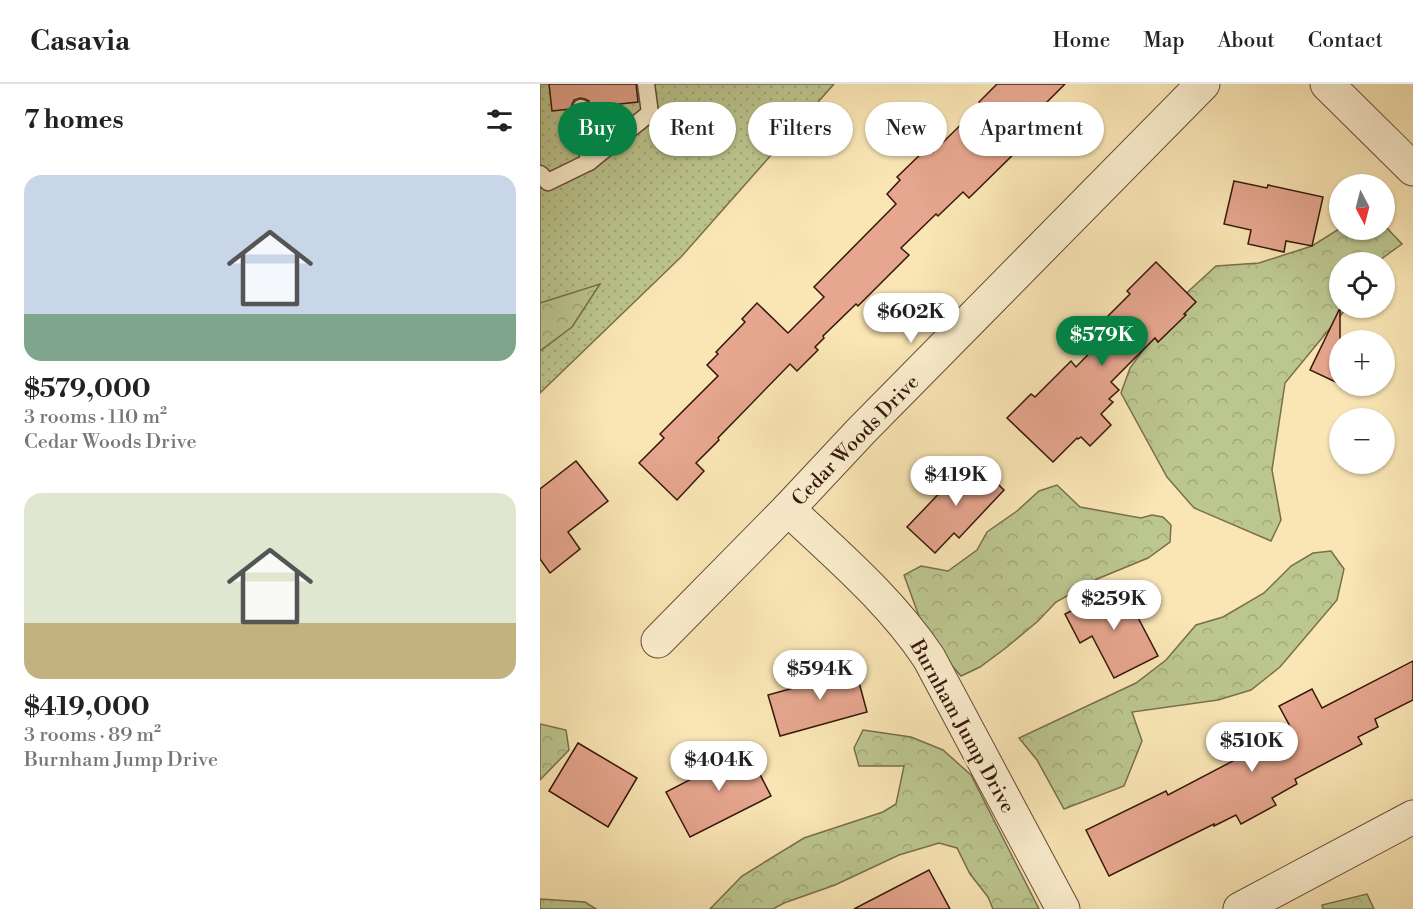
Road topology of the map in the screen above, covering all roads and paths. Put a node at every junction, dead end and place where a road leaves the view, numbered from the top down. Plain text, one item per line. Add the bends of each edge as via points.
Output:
1 (646, 84) edge
2 (1203, 84) edge
3 (1326, 84) edge
4 (588, 156) edge
5 (589, 162) junction
6 (1413, 169) edge
7 (540, 174) edge
8 (788, 509) junction
9 (658, 641) dead end
10 (1413, 818) edge
11 (1063, 909) edge
12 (1240, 909) edge

1 - 5 lane via 650,113
2 - 8 street, Cedar Woods Drive
3 - 6 street
4 - 5 lane
5 - 7 lane via 548,182
8 - 9 street, Cedar Woods Drive
8 - 11 street, Burnham Jump Drive via 864,580 914,636
10 - 12 street

